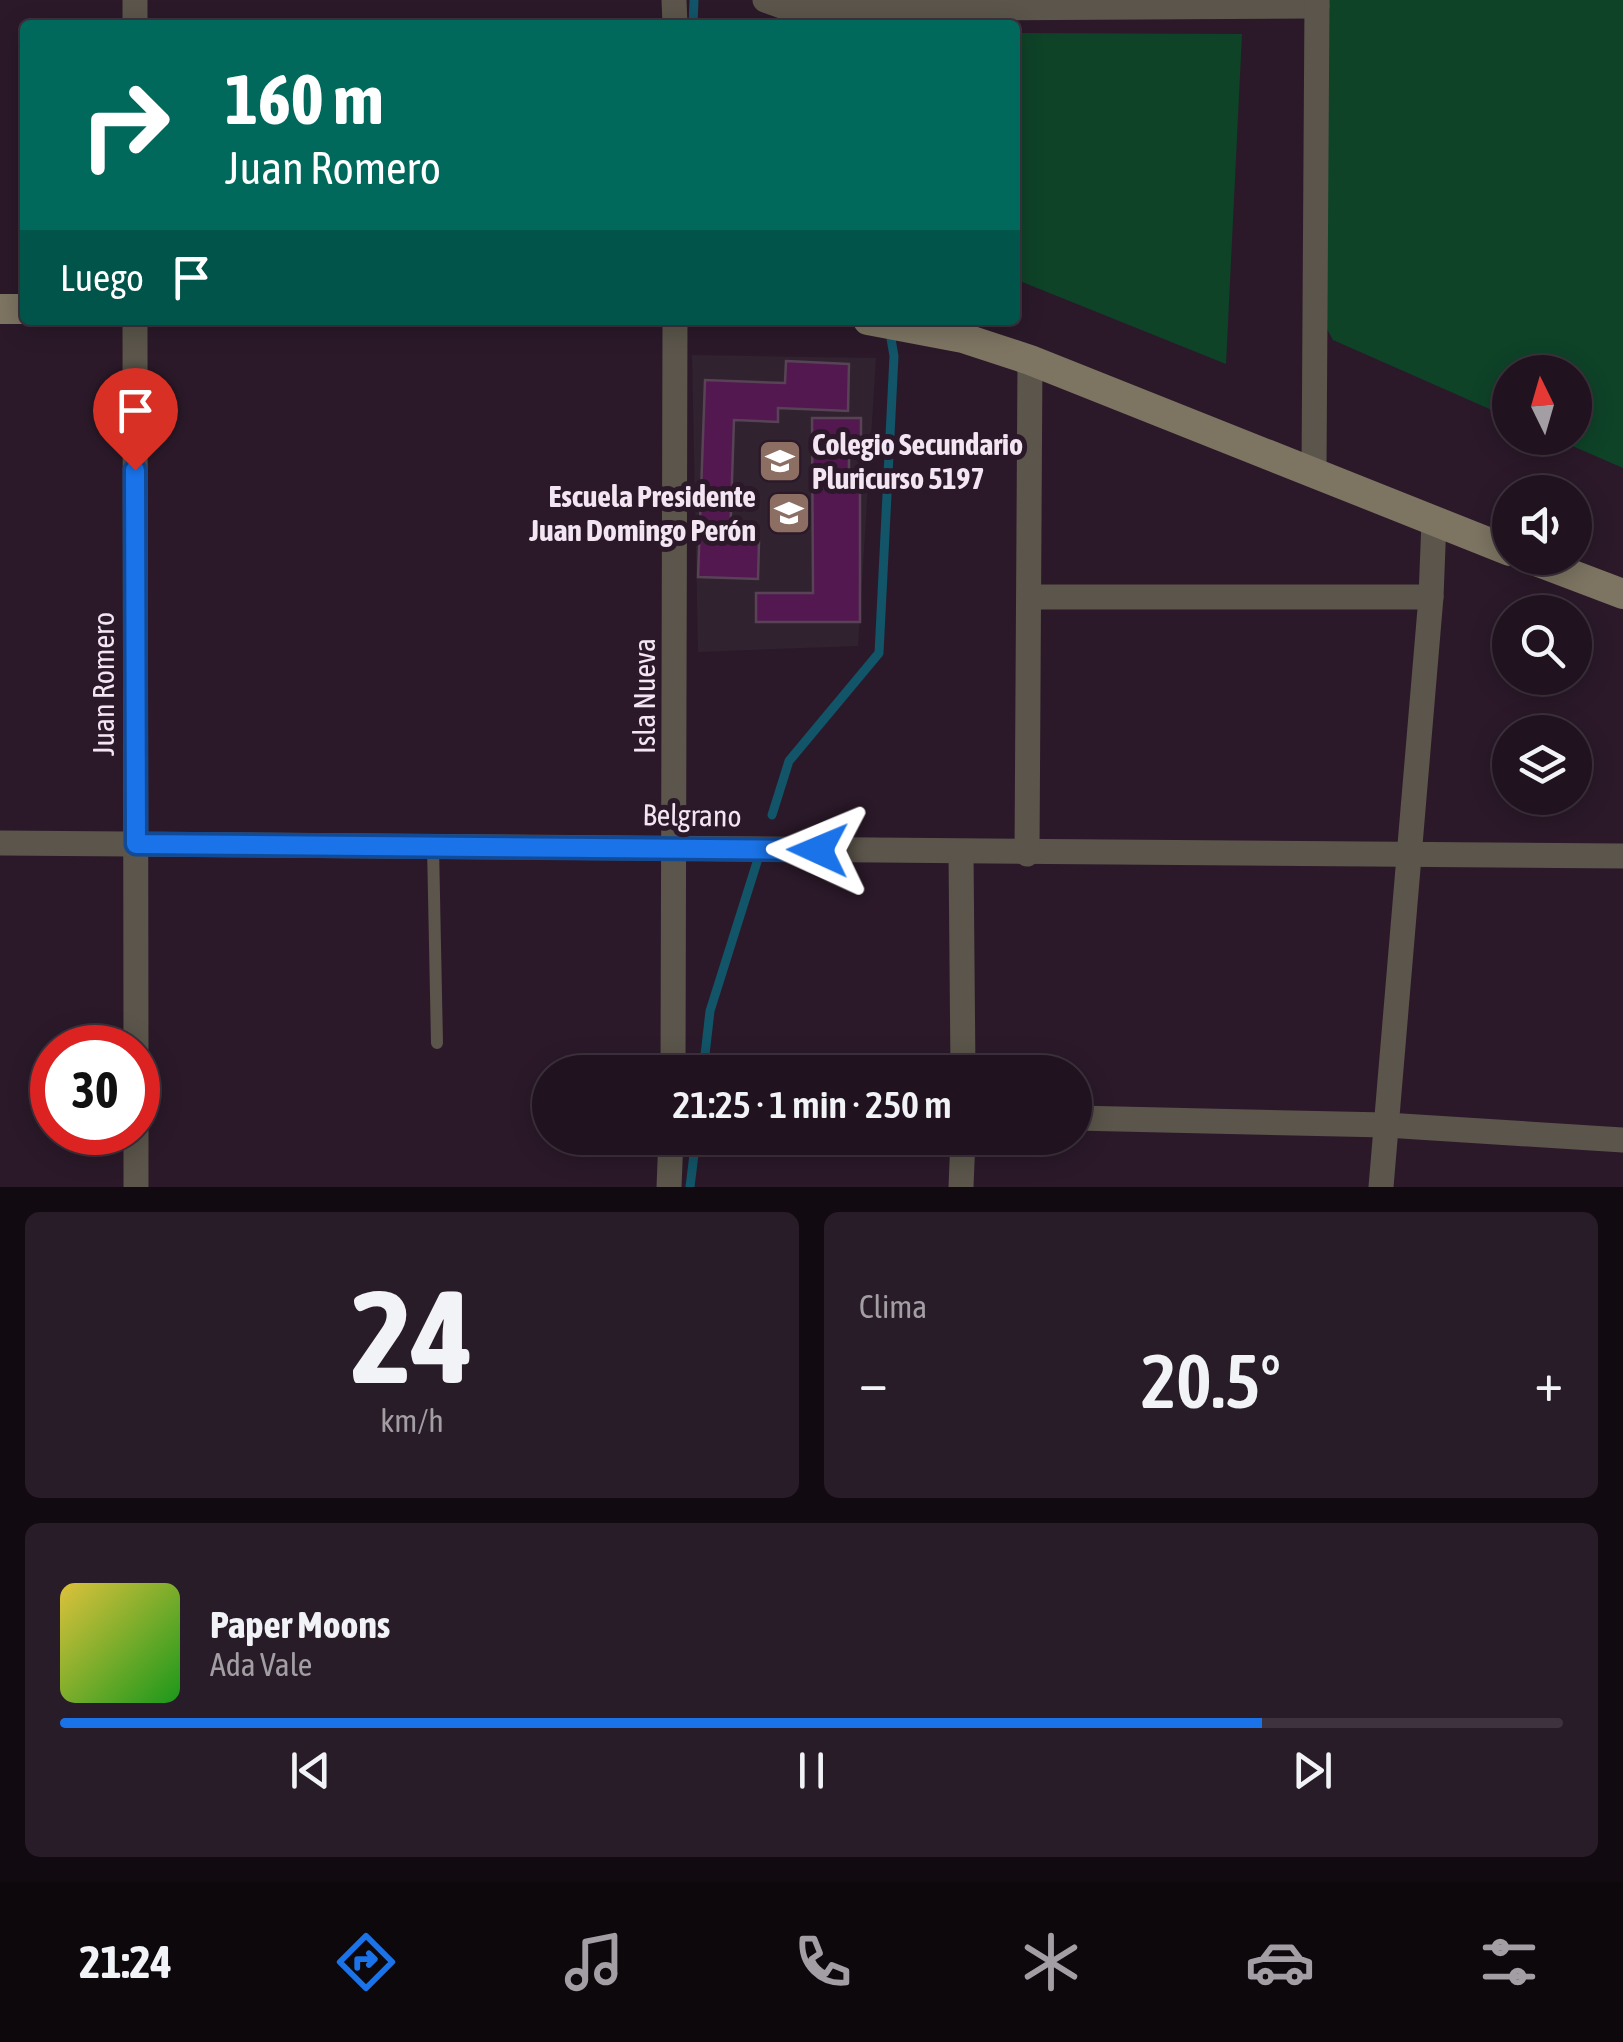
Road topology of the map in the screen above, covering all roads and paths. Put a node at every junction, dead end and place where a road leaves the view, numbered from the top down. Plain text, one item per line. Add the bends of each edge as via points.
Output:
1 (765, 0) edge
2 (1317, 3) edge
3 (135, 325) edge
4 (675, 325) edge
5 (900, 325) edge
6 (1030, 360) junction
7 (1314, 470) junction
8 (1434, 521) junction
9 (1492, 543) edge
10 (1573, 575) edge
11 (1623, 594) edge
12 (1029, 597) junction
13 (1431, 597) junction
14 (0, 844) edge
15 (136, 844) junction
16 (433, 846) junction
17 (676, 847) junction
18 (961, 852) junction
19 (1027, 854) junction
20 (1410, 856) junction
21 (1623, 856) edge
22 (136, 1025) edge
23 (437, 1043) dead end
24 (673, 1055) edge
25 (963, 1055) edge
26 (1092, 1118) edge
27 (1386, 1124) junction
28 (1623, 1140) edge
29 (136, 1155) edge
30 (670, 1155) edge
31 (963, 1155) edge
32 (136, 1187) edge
33 (669, 1187) edge
34 (962, 1187) edge
35 (1381, 1187) edge

1 - 2 street via 790,8
2 - 7 street
3 - 15 street, Juan Romero
4 - 17 street, Isla Nueva
5 - 6 main road
6 - 7 main road
6 - 12 street
7 - 8 main road
8 - 9 main road
8 - 13 street
10 - 11 main road
12 - 13 street
12 - 19 street
13 - 20 street
14 - 15 street, Belgrano
15 - 16 street, Belgrano
15 - 22 street, Juan Romero
16 - 17 street, Belgrano
16 - 23 lane
17 - 18 street, Belgrano
17 - 24 street, Isla Nueva
18 - 19 street, Belgrano
18 - 25 street
19 - 20 street, Belgrano
20 - 21 street, Belgrano
20 - 27 street
26 - 27 street
27 - 28 street
27 - 35 street
29 - 32 street
30 - 33 street
31 - 34 street

